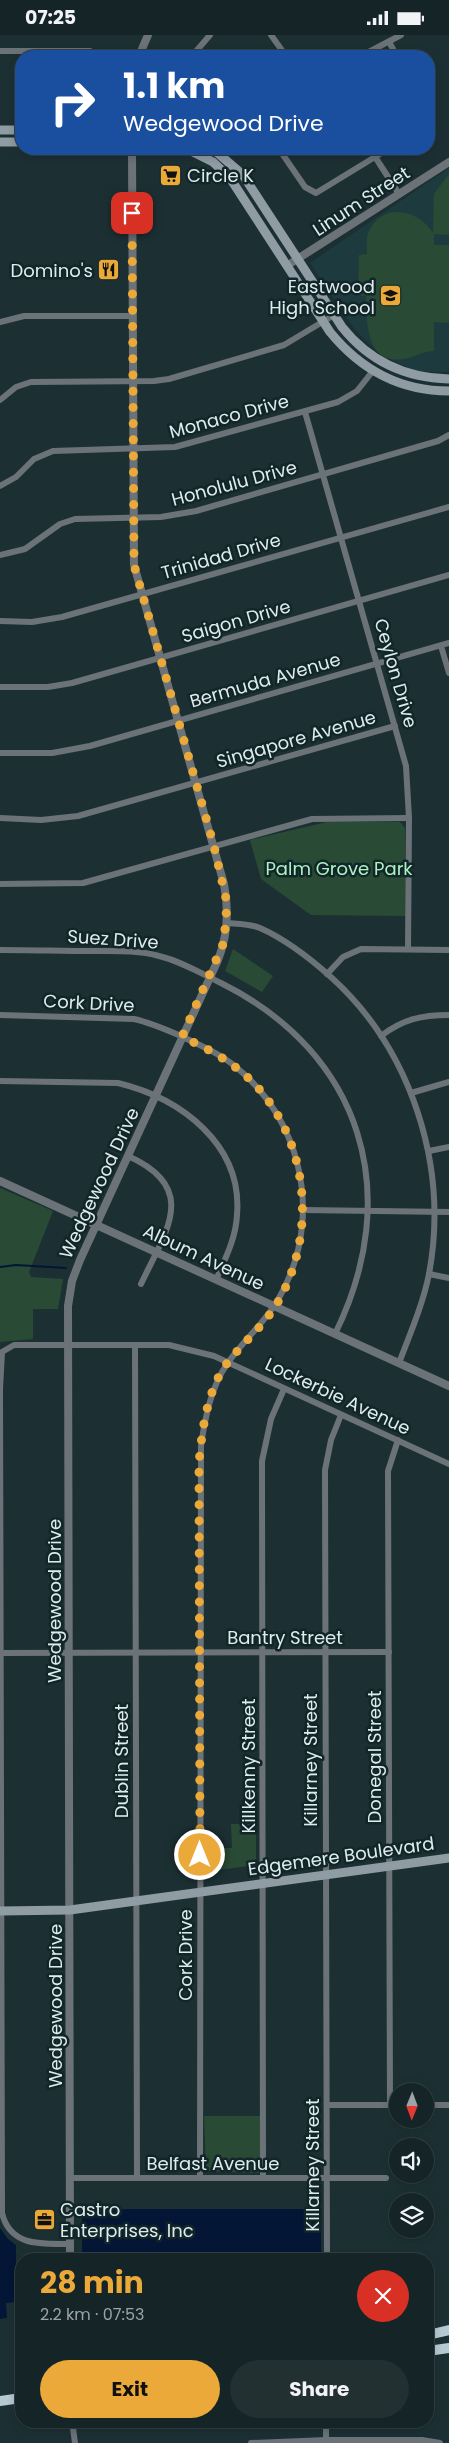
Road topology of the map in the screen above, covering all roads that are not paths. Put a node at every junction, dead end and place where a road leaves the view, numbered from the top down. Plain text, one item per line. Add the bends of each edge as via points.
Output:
1 (148, 35) edge
2 (210, 35) edge
3 (271, 35) edge
4 (401, 35) edge
5 (389, 42) junction
6 (142, 50) edge
7 (197, 50) edge
8 (282, 50) edge
9 (373, 50) edge
10 (394, 50) edge
11 (0, 51) edge
12 (15, 51) edge
13 (0, 130) edge
14 (15, 130) edge
15 (0, 142) edge
16 (15, 142) edge
17 (132, 155) edge
18 (199, 155) edge
19 (220, 155) edge
20 (284, 155) edge
21 (378, 155) edge
22 (375, 157) junction
23 (449, 162) edge
24 (399, 194) junction
25 (299, 259) junction
26 (288, 265) junction
27 (334, 315) junction
28 (132, 316) junction
29 (1, 319) edge
30 (323, 321) junction
31 (372, 372) junction
32 (449, 379) edge
33 (132, 381) junction
34 (449, 391) edge
35 (0, 400) edge
36 (305, 412) junction
37 (449, 435) edge
38 (132, 449) junction
39 (323, 474) junction
40 (0, 486) edge
41 (449, 507) edge
42 (132, 518) junction
43 (342, 538) junction
44 (0, 555) edge
45 (449, 575) edge
46 (141, 595) junction
47 (360, 601) junction
48 (0, 621) edge
49 (449, 643) edge
50 (441, 646) junction
51 (159, 658) junction
52 (378, 663) junction
53 (449, 673) edge
54 (0, 687) edge
55 (178, 721) junction
56 (395, 726) junction
57 (0, 753) edge
58 (195, 783) junction
59 (0, 818) edge
60 (409, 818) junction
61 (214, 846) junction
62 (0, 884) edge
63 (227, 923) junction
64 (408, 949) junction
65 (0, 950) edge
66 (449, 950) edge
67 (327, 974) junction
68 (210, 977) junction
69 (0, 1015) edge
70 (449, 1015) edge
71 (382, 1036) junction
72 (182, 1037) junction
73 (0, 1081) edge
74 (449, 1082) edge
75 (412, 1093) junction
76 (155, 1096) junction
77 (449, 1147) edge
78 (428, 1151) junction
79 (128, 1156) junction
80 (0, 1181) edge
81 (303, 1210) junction
82 (368, 1211) junction
83 (435, 1212) junction
84 (449, 1213) edge
85 (97, 1224) junction
86 (156, 1252) junction
87 (429, 1274) junction
88 (449, 1278) edge
89 (216, 1280) junction
90 (141, 1284) dead end
91 (275, 1307) junction
92 (335, 1334) junction
93 (69, 1345) junction
94 (135, 1345) junction
95 (228, 1362) junction
96 (398, 1363) junction
97 (449, 1386) edge
98 (284, 1389) junction
99 (341, 1415) junction
100 (398, 1440) junction
101 (0, 1464) edge
102 (449, 1464) edge
103 (0, 1529) edge
104 (1, 1594) edge
105 (199, 1652) junction
106 (262, 1652) junction
107 (325, 1652) junction
108 (389, 1652) junction
109 (1, 1653) junction
110 (69, 1653) junction
111 (136, 1653) junction
112 (449, 1858) edge
113 (389, 1866) junction
114 (326, 1875) junction
115 (263, 1883) junction
116 (200, 1893) junction
117 (136, 1901) junction
118 (70, 1910) junction
119 (1, 1911) edge
120 (390, 2083) edge
121 (327, 2105) junction
122 (389, 2105) edge
123 (434, 2105) edge
124 (449, 2105) edge
125 (1, 2176) edge
126 (386, 2177) dead end
127 (70, 2178) junction
128 (137, 2178) junction
129 (200, 2178) junction
130 (263, 2178) junction
131 (326, 2178) junction
132 (70, 2244) junction
133 (70, 2253) edge
134 (326, 2253) edge
135 (449, 2330) edge
136 (434, 2334) edge
137 (449, 2348) edge
138 (434, 2350) edge
139 (15, 2399) edge
140 (0, 2401) edge
141 (73, 2428) edge
142 (326, 2428) edge
143 (326, 2440) junction
144 (75, 2443) edge
145 (251, 2443) edge
146 (440, 2443) edge

1 - 6 street
2 - 7 street
3 - 8 street
4 - 5 street
5 - 9 street
5 - 10 street
11 - 12 street
13 - 14 main road
15 - 16 main road
17 - 28 street, Wedgewood Drive
18 - 26 main road via 213,162 230,178
19 - 25 main road via 243,175
20 - 22 street via 305,187 316,193
21 - 22 street
22 - 24 street
23 - 24 street, Linum Street
24 - 25 street, Linum Street
25 - 26 street, Linum Street
25 - 27 main road
26 - 30 main road
27 - 30 street
27 - 32 main road via 356,344 382,363 422,378
28 - 29 street
28 - 33 street, Wedgewood Drive
30 - 31 main road via 340,344
30 - 33 street via 298,339 275,348 169,379
31 - 34 main road via 409,386
31 - 36 street, Monaco Drive via 364,384 345,399
33 - 35 street via 31,382 16,387
33 - 38 street, Wedgewood Drive
36 - 38 street, Monaco Drive via 191,444 162,449
36 - 39 street, Ceylon Drive
37 - 39 street, Honolulu Drive
38 - 40 street, Monaco Drive via 53,451 34,459 16,477
38 - 42 street, Wedgewood Drive
39 - 42 street, Honolulu Drive via 196,511
39 - 43 street, Ceylon Drive
41 - 43 street, Trinidad Drive
42 - 44 street, Honolulu Drive via 75,519 60,524 25,549
42 - 46 street, Wedgewood Drive via 134,565
43 - 46 street, Trinidad Drive
43 - 47 street, Ceylon Drive
45 - 47 street, Saigon Drive
46 - 48 street, Trinidad Drive via 62,617
46 - 51 street, Wedgewood Drive
47 - 51 street, Saigon Drive
47 - 52 street, Ceylon Drive
49 - 50 street, Bermuda Avenue
50 - 52 street, Bermuda Avenue
50 - 53 street
51 - 54 street, Saigon Drive via 72,683 48,687
51 - 55 street, Wedgewood Drive
52 - 55 street, Bermuda Avenue
52 - 56 street, Ceylon Drive
55 - 57 street, Bermuda Avenue via 75,749
55 - 58 street, Wedgewood Drive
56 - 58 street, Singapore Avenue
56 - 60 street, Ceylon Drive via 408,777
58 - 59 street, Singapore Avenue via 72,817 41,820
58 - 61 street, Wedgewood Drive
60 - 61 street via 312,819
60 - 64 street, Ceylon Drive
61 - 62 street via 83,883
61 - 63 street, Wedgewood Drive via 226,894
63 - 67 street via 261,929
63 - 68 street, Wedgewood Drive via 224,942
64 - 66 street
64 - 67 street via 356,951 343,957
65 - 68 street, Suez Drive via 143,953 166,958
67 - 71 street via 354,999
68 - 72 street, Wedgewood Drive
68 - 82 street, Suez Drive via 253,999 283,1021 328,1072 348,1110 363,1155
69 - 72 street, Cork Drive via 134,1019
70 - 71 street via 412,1018
71 - 75 street
72 - 76 street, Wedgewood Drive
72 - 81 street, Cork Drive via 236,1067 268,1101 285,1129 295,1156
73 - 76 street via 118,1083
74 - 75 street
75 - 78 street
76 - 79 street, Wedgewood Drive
76 - 89 street via 204,1127 220,1148 232,1173 237,1205 236,1225
77 - 78 street
78 - 83 street
79 - 85 street, Wedgewood Drive
79 - 86 street via 157,1172 170,1196 170,1217
80 - 85 street, Album Avenue
81 - 82 street
81 - 91 street, Cork Drive via 297,1253
82 - 83 street
82 - 92 street, Suez Drive via 366,1243 357,1279
83 - 84 street
83 - 87 street
85 - 86 street, Album Avenue
85 - 93 street, Wedgewood Drive via 72,1281 68,1306
86 - 89 street, Album Avenue
86 - 90 street
87 - 88 street
87 - 96 street
89 - 91 street, Album Avenue
91 - 92 street, Album Avenue
91 - 95 street, Cork Drive
92 - 96 street, Album Avenue
93 - 94 street, Lockerbie Avenue
93 - 101 street, Lockerbie Avenue via 14,1345 6,1348 1,1358
93 - 110 street, Wedgewood Drive
94 - 95 street, Lockerbie Avenue via 181,1347
94 - 111 street, Dublin Street
95 - 98 street, Lockerbie Avenue
95 - 105 street, Cork Drive via 214,1392 201,1446
96 - 97 street, Album Avenue
98 - 99 street, Lockerbie Avenue
98 - 106 street, Killkenny Street via 271,1419 262,1461
99 - 100 street, Lockerbie Avenue
99 - 107 street, Killarney Street via 330,1440 326,1461
100 - 102 street, Lockerbie Avenue
100 - 108 street, Donegal Street via 388,1471
101 - 103 street
103 - 104 street
104 - 109 street
105 - 106 street, Bantry Street
105 - 111 street, Bantry Street
105 - 116 street, Cork Drive
106 - 107 street, Bantry Street
106 - 115 street, Killkenny Street
107 - 108 street, Bantry Street
107 - 114 street, Killarney Street
108 - 113 street, Donegal Street
109 - 110 street, Bantry Street
109 - 119 street
110 - 111 street, Bantry Street
110 - 118 street, Wedgewood Drive
111 - 117 street, Dublin Street
112 - 113 main road, Edgemere Boulevard
113 - 114 main road, Edgemere Boulevard
113 - 120 street, Donegal Street
114 - 115 main road, Edgemere Boulevard
114 - 121 street, Killarney Street
115 - 116 main road, Edgemere Boulevard
115 - 130 street, Killkenny Street
116 - 117 main road, Edgemere Boulevard
116 - 129 street, Cork Drive
117 - 118 main road, Edgemere Boulevard
117 - 128 street, Dublin Street
118 - 119 main road, Edgemere Boulevard
118 - 127 street, Wedgewood Drive
119 - 125 street
121 - 122 street
121 - 131 street, Killarney Street
123 - 124 street
125 - 132 street via 2,2213 10,2231 21,2240 34,2244
126 - 131 street, Belfast Avenue
127 - 128 street, Belfast Avenue
127 - 132 street, Wedgewood Drive
128 - 129 street, Belfast Avenue
129 - 130 street, Belfast Avenue
130 - 131 street, Belfast Avenue
131 - 134 street, Killarney Street
132 - 133 street, Wedgewood Drive
135 - 136 highway
137 - 138 highway
139 - 140 highway
141 - 144 street
142 - 143 street
143 - 145 street
143 - 146 street

